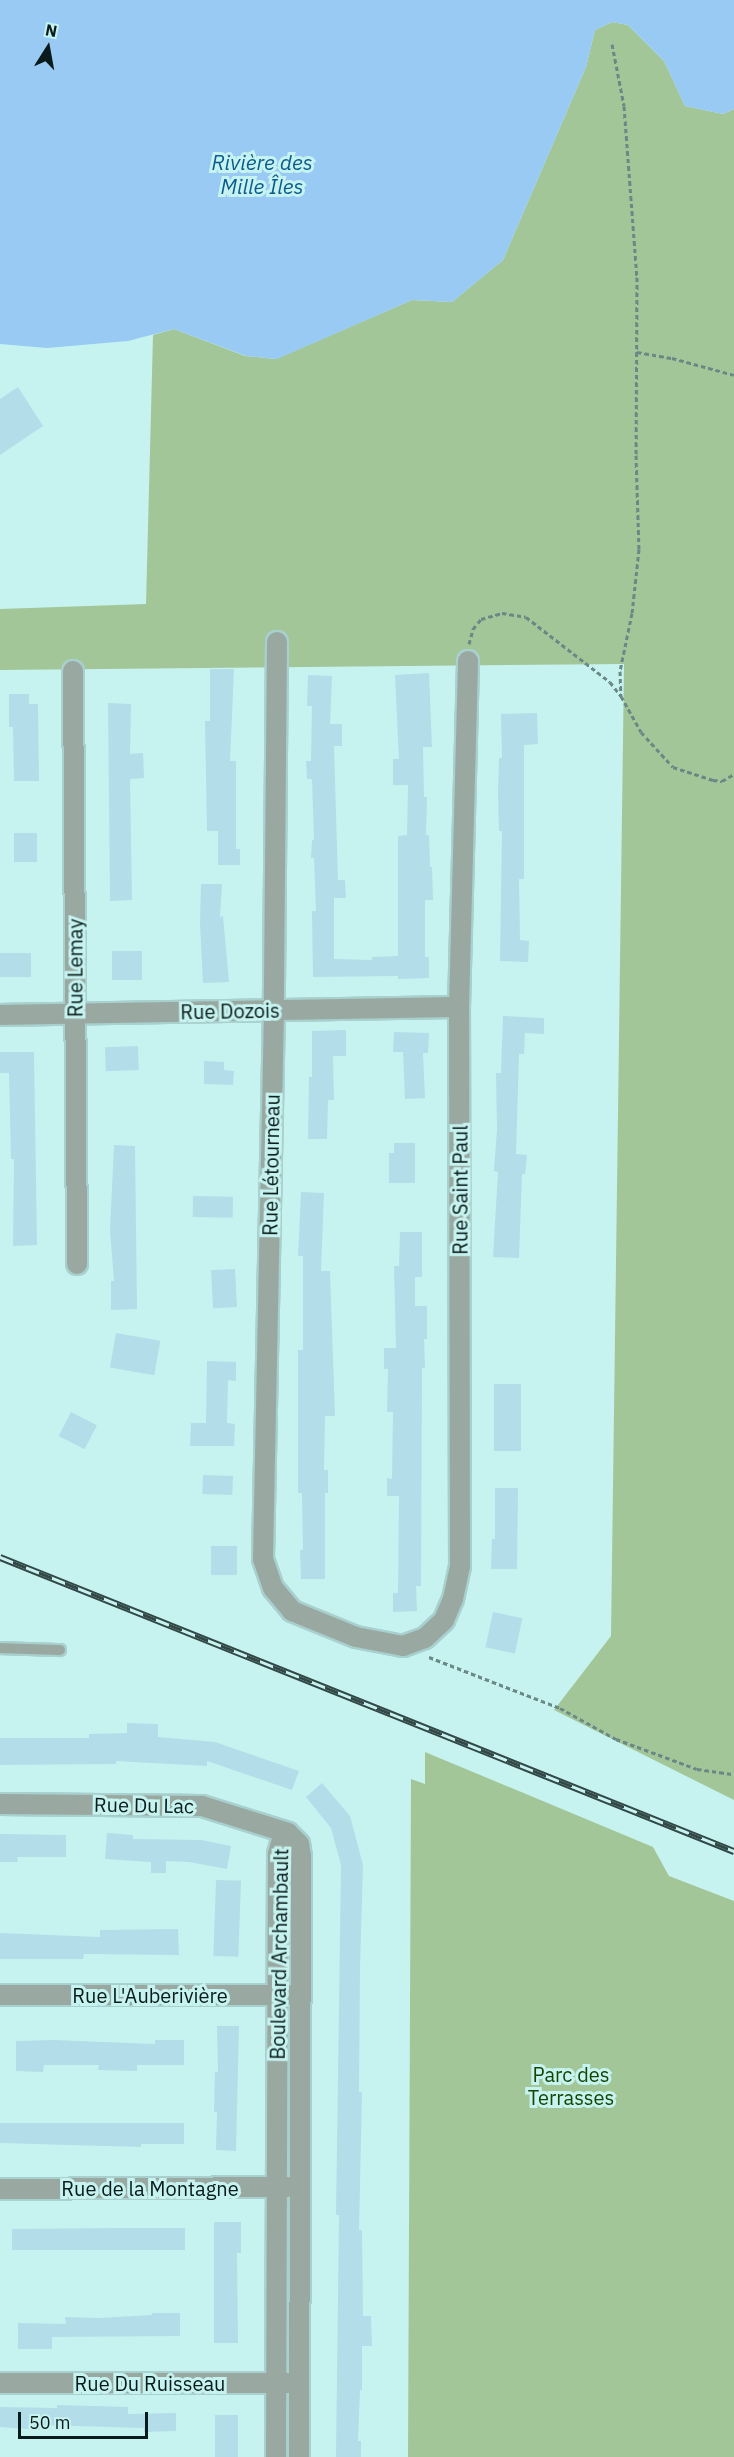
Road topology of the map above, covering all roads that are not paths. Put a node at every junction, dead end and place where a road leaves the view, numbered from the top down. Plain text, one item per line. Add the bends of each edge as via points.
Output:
1 (277, 642) dead end
2 (468, 661) road end
3 (73, 671) dead end
4 (459, 1006) junction
5 (274, 1010) junction
6 (75, 1014) junction
7 (0, 1015) edge
8 (77, 1264) dead end
9 (356, 1637) joint
10 (0, 1648) edge
11 (60, 1650) dead end
12 (0, 1804) edge
13 (284, 1832) junction
14 (0, 1995) edge
15 (277, 1995) junction
16 (301, 1995) junction
17 (300, 2187) junction
18 (277, 2188) junction
19 (0, 2189) edge
20 (0, 2383) edge
21 (277, 2383) junction
22 (300, 2383) junction
23 (276, 2457) edge
24 (299, 2457) edge

1 - 5 street, Rue Létourneau
2 - 4 street, Rue Saint Paul
3 - 6 street, Rue Lemay
4 - 5 street, Rue Dozois
4 - 9 street, Rue Saint Paul via 460,1566 444,1620 425,1638 403,1646
5 - 6 street, Rue Dozois
5 - 9 street, Rue Létourneau via 263,1559 273,1588 292,1611
6 - 7 street, Rue Dozois
6 - 8 street, Rue Lemay
10 - 11 lane
12 - 13 street, Rue Du Lac via 198,1805
13 - 15 street, Boulevard Archambault via 278,1854
13 - 16 street, Boulevard Archambault via 296,1840 302,1856
14 - 15 street, Rue L'Auberivière
15 - 16 street, Rue L'Auberivière
15 - 18 street, Boulevard Archambault
16 - 17 street, Boulevard Archambault
17 - 18 street, Rue de la Montagne
17 - 22 street, Boulevard Archambault
18 - 19 street, Rue de la Montagne
18 - 21 street, Boulevard Archambault
20 - 21 street, Rue Du Ruisseau
21 - 22 street, Rue Du Ruisseau
21 - 23 street, Boulevard Archambault
22 - 24 street, Boulevard Archambault

